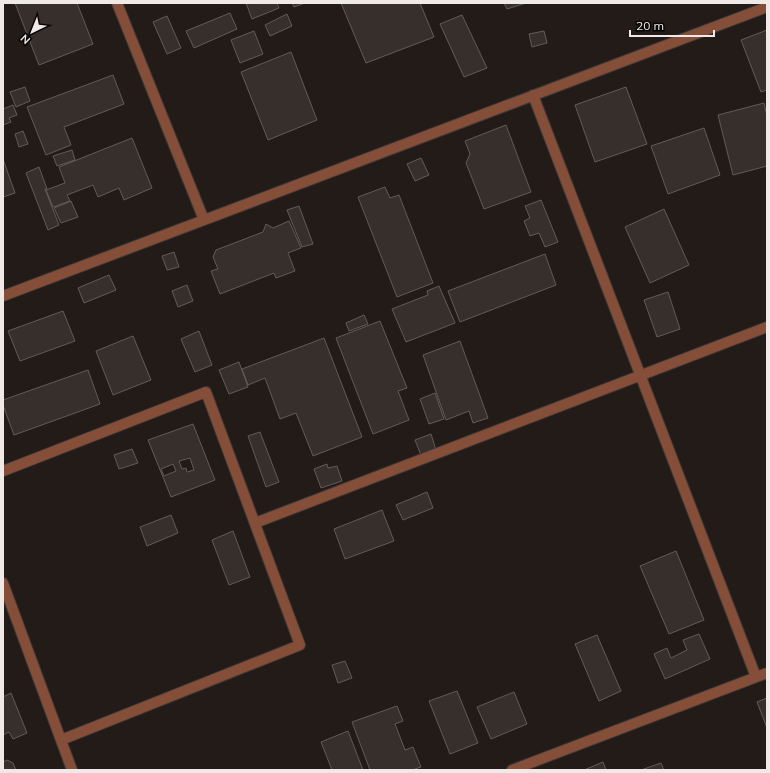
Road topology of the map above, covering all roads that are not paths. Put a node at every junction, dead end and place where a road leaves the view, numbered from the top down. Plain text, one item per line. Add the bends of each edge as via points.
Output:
1 (117, 3) edge
2 (767, 7) edge
3 (533, 95) junction
4 (204, 220) junction
5 (3, 296) edge
6 (767, 327) edge
7 (640, 375) junction
8 (3, 471) edge
9 (255, 523) junction
10 (3, 583) edge
11 (767, 673) edge
12 (756, 677) junction
13 (61, 740) junction
14 (72, 770) edge
15 (512, 770) edge

1 - 4 street
2 - 3 street
3 - 4 street
3 - 7 street
4 - 5 street
6 - 7 street
7 - 9 street
7 - 12 street
8 - 9 street via 206,392
9 - 13 street via 300,645
10 - 13 street
11 - 12 street
12 - 15 street
13 - 14 street

